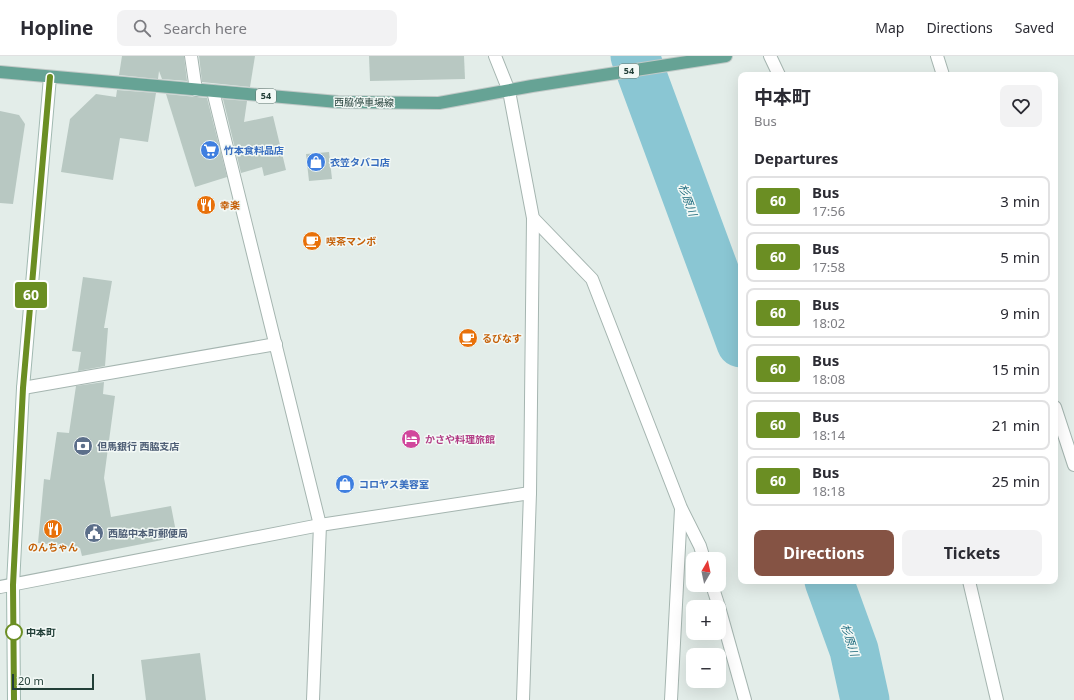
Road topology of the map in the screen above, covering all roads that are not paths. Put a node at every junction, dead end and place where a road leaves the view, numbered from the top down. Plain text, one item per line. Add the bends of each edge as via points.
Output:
1 (191, 56) edge
2 (495, 56) edge
3 (726, 56) edge
4 (770, 56) edge
5 (937, 56) edge
6 (0, 72) edge
7 (778, 72) edge
8 (943, 72) edge
9 (50, 77) junction
10 (196, 90) junction
11 (213, 91) junction
12 (509, 91) junction
13 (533, 218) junction
14 (276, 344) junction
15 (23, 388) junction
16 (1058, 416) edge
17 (1074, 465) edge
18 (530, 493) junction
19 (681, 508) junction
20 (320, 525) junction
21 (702, 552) edge
22 (970, 584) edge
23 (13, 585) junction
24 (0, 587) edge
25 (726, 632) edge
26 (14, 700) edge
27 (313, 700) edge
28 (523, 700) edge
29 (671, 700) edge
30 (745, 700) edge
31 (997, 700) edge

1 - 10 street
2 - 12 street
3 - 12 main road, 西脇停車場線 / 54
4 - 7 street
5 - 8 street
6 - 9 main road, 西脇停車場線 / 54
9 - 10 main road, 西脇停車場線 / 54
9 - 15 street
10 - 11 main road, 西脇停車場線 / 54
11 - 12 main road, 西脇停車場線 / 54 via 338,102 439,103
11 - 14 street
12 - 13 street
13 - 18 street
13 - 19 street via 592,279
14 - 15 street
14 - 20 street
15 - 23 street
16 - 17 street
18 - 20 street
18 - 28 street
19 - 21 street
19 - 29 street
20 - 23 street
20 - 27 street
22 - 31 street
23 - 24 street
23 - 26 street
25 - 30 street

